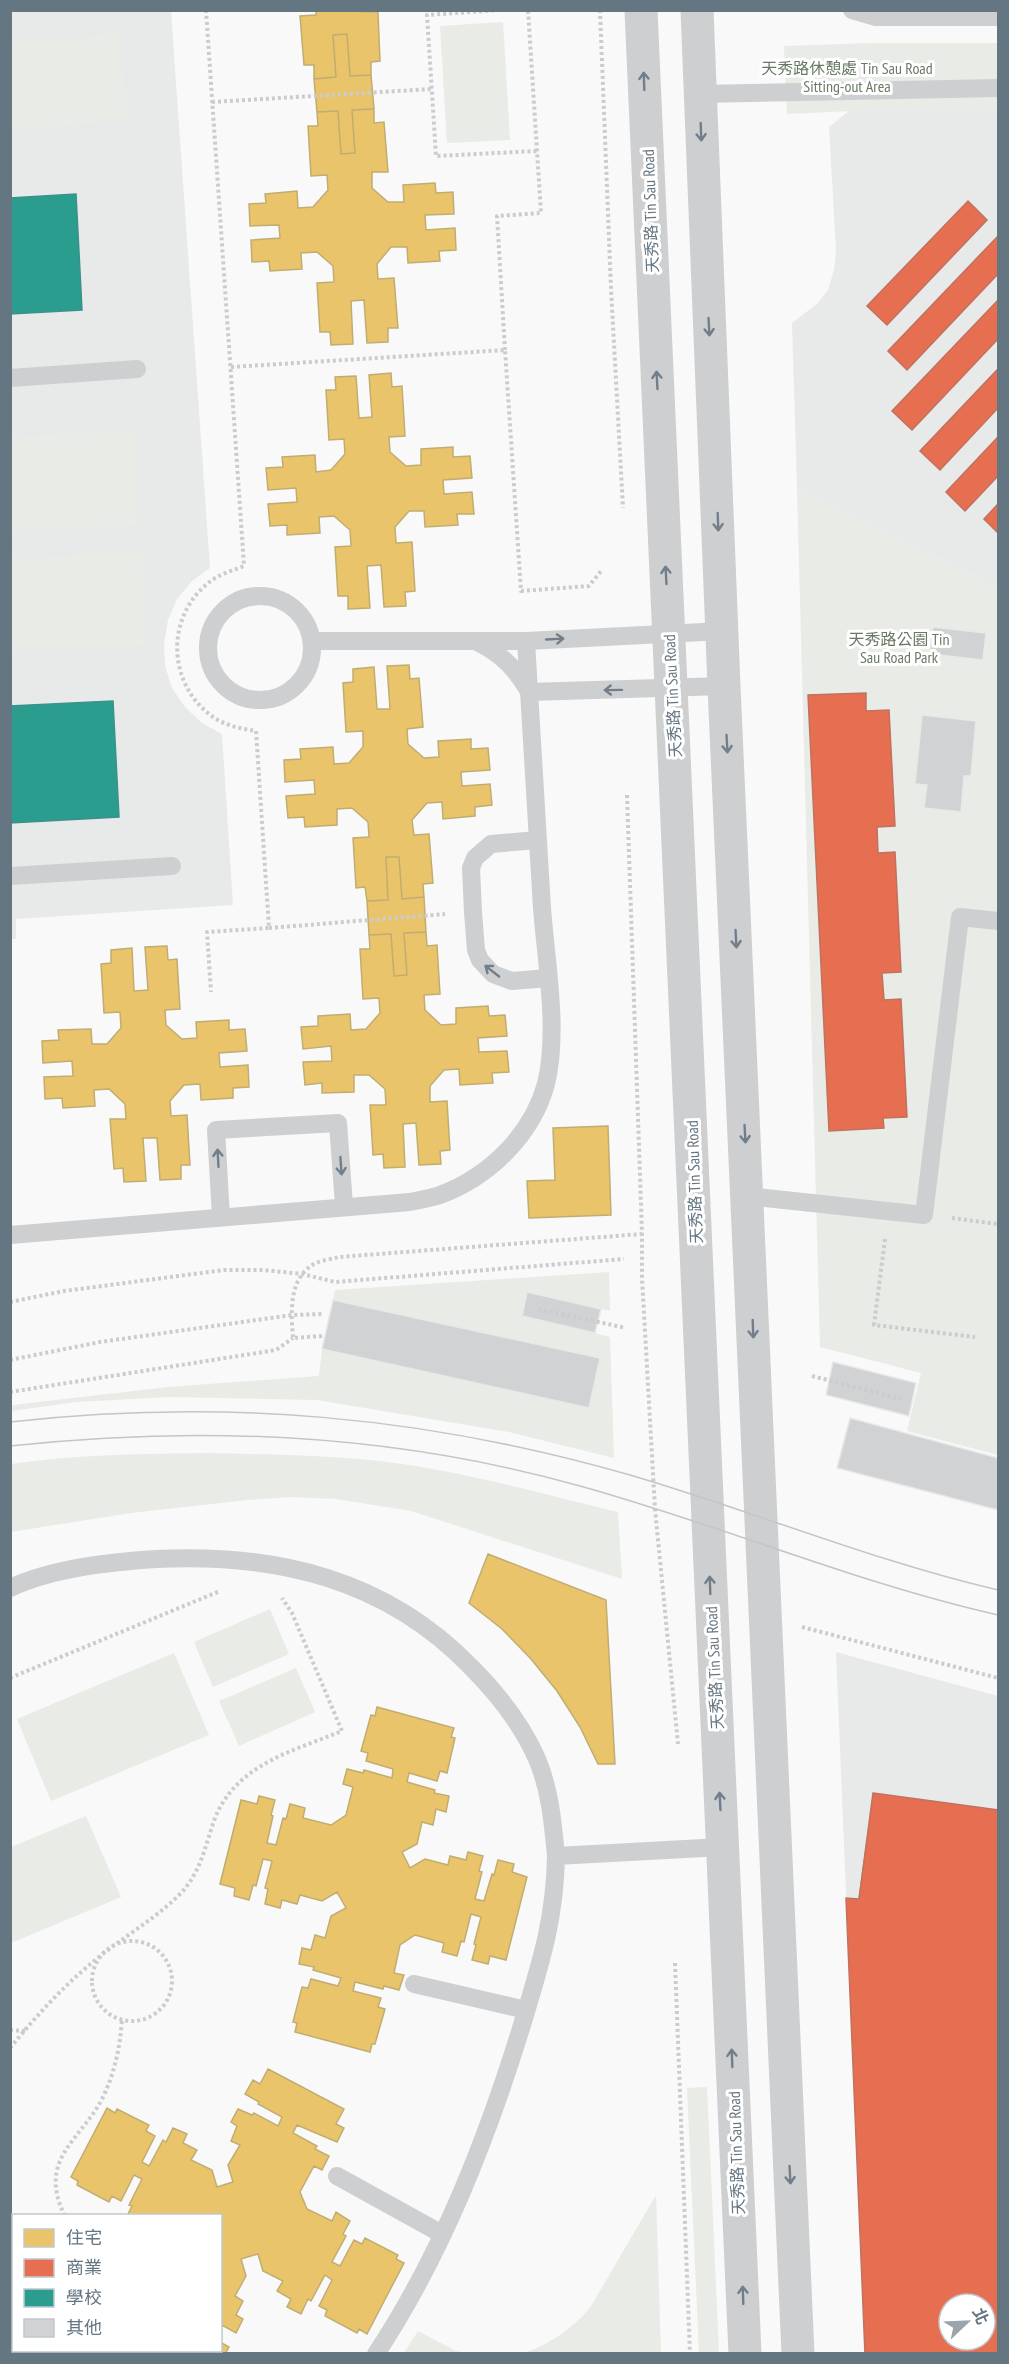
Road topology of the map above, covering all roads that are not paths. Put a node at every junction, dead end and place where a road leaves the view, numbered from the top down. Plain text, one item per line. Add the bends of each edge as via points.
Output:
1 (641, 10) edge
2 (697, 10) edge
3 (852, 10) edge
4 (999, 17) edge
5 (999, 88) edge
6 (699, 94) junction
7 (137, 369) dead end
8 (10, 378) edge
9 (723, 632) junction
10 (669, 634) junction
11 (312, 641) junction
12 (475, 641) junction
13 (526, 641) junction
14 (724, 686) junction
15 (671, 688) junction
16 (528, 692) junction
17 (537, 840) junction
18 (172, 866) dead end
19 (10, 876) edge
20 (999, 921) edge
21 (548, 978) junction
22 (747, 1196) junction
23 (344, 1206) junction
24 (221, 1217) junction
25 (10, 1235) edge
26 (10, 1588) edge
27 (722, 1847) junction
28 (556, 1856) junction
29 (414, 1984) dead end
30 (526, 2010) junction
31 (337, 2176) dead end
32 (442, 2234) junction
33 (795, 2284) junction
34 (376, 2354) edge
35 (745, 2354) edge
36 (798, 2354) edge
37 (812, 2354) edge

10 -> 1 street, 天秀路 Tin Sau Road
2 - 6 street
3 - 4 lane via 876,18
5 - 6 lane
6 -> 9 street
7 - 8 lane
9 - 10 lane
9 - 14 street
13 -> 10 lane
10 - 15 street, 天秀路 Tin Sau Road
11 - 11 lane via 308,670 288,692 275,698 245,698 232,692 221,682 209,655 213,625 222,613 246,597 276,598 289,604 300,614
11 - 12 lane
12 - 13 lane
12 - 16 lane via 511,666
13 - 16 lane
14 - 15 lane
14 -> 22 street
15 -> 16 lane
27 -> 15 street, 天秀路 Tin Sau Road
16 - 17 lane
17 - 21 lane
21 -> 17 lane via 512,981 493,974 476,950 471,868 475,858 491,844
18 - 19 lane
20 - 22 lane via 960,917 924,1215
21 - 23 lane via 551,1053 545,1085 533,1115 515,1142 493,1165 440,1195 410,1202
22 -> 33 street
23 - 24 lane
24 -> 23 lane via 216,1130 338,1123
24 - 25 lane
26 - 28 lane via 92,1566 178,1558 273,1564 357,1587 425,1625 455,1650 514,1719 537,1759 547,1791
27 - 28 lane
35 -> 27 street, 天秀路 Tin Sau Road
28 - 30 lane via 550,1925
29 - 30 lane
30 - 32 lane via 484,2138
31 - 32 lane
32 - 34 lane
33 - 36 street
33 - 37 street

